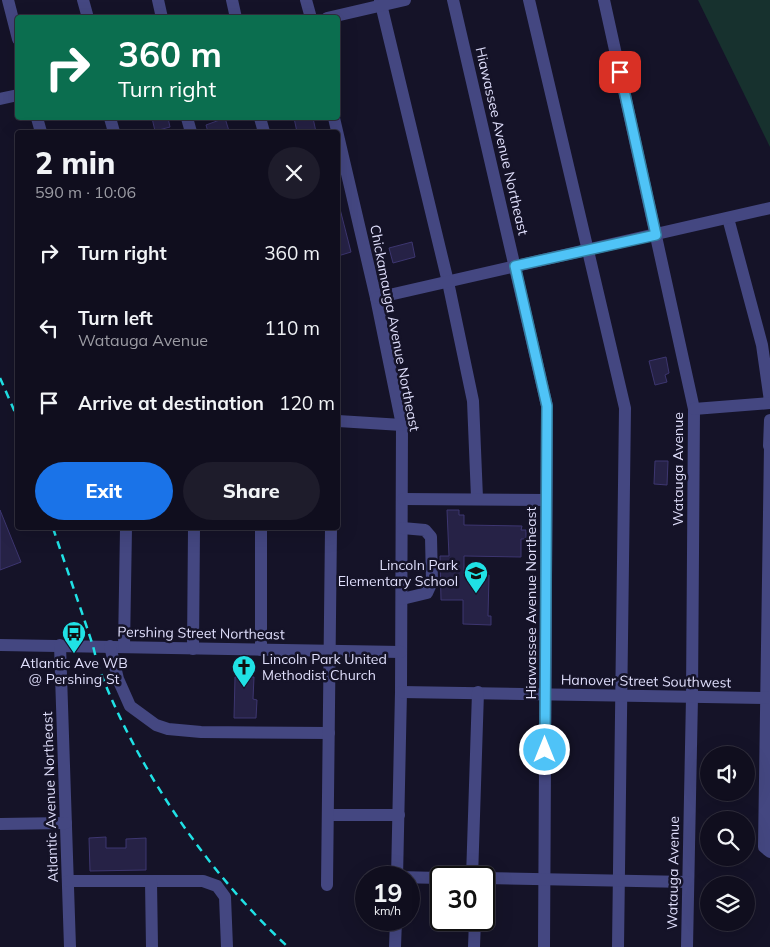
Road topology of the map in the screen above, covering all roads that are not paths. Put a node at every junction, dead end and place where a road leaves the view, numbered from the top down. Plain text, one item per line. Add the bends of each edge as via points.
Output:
1 (8, 0) edge
2 (83, 0) edge
3 (158, 0) edge
4 (232, 0) edge
5 (306, 0) edge
6 (405, 0) edge
7 (453, 0) edge
8 (529, 0) edge
9 (604, 0) edge
10 (380, 3) edge
11 (87, 15) edge
12 (161, 15) edge
13 (235, 15) edge
14 (310, 15) edge
15 (338, 15) edge
16 (15, 27) edge
17 (15, 96) edge
18 (0, 99) edge
19 (340, 144) edge
20 (770, 208) edge
21 (728, 218) junction
22 (656, 235) junction
23 (589, 250) junction
24 (515, 266) junction
25 (448, 282) junction
26 (376, 298) junction
27 (770, 402) edge
28 (694, 409) junction
29 (770, 420) edge
30 (340, 421) edge
31 (402, 425) junction
32 (770, 446) edge
33 (477, 498) junction
34 (403, 499) junction
35 (546, 500) junction
36 (402, 528) junction
37 (126, 530) edge
38 (194, 530) edge
39 (261, 530) edge
40 (331, 530) edge
41 (402, 599) junction
42 (0, 645) edge
43 (60, 645) junction
44 (110, 646) junction
45 (124, 647) junction
46 (193, 649) junction
47 (261, 650) junction
48 (330, 651) junction
49 (401, 652) junction
50 (402, 692) junction
51 (478, 692) junction
52 (546, 695) junction
53 (620, 695) junction
54 (692, 697) junction
55 (767, 698) edge
56 (329, 733) junction
57 (328, 814) junction
58 (399, 815) junction
59 (66, 823) junction
60 (0, 824) edge
61 (770, 852) edge
62 (397, 866) edge
63 (472, 866) edge
64 (495, 878) edge
65 (544, 880) junction
66 (68, 881) junction
67 (151, 881) junction
68 (620, 881) junction
69 (688, 882) junction
70 (327, 885) dead end
71 (396, 931) edge
72 (475, 931) edge
73 (70, 947) edge
74 (152, 947) edge
75 (227, 947) edge
76 (395, 947) edge
77 (474, 947) edge
78 (544, 947) edge
79 (618, 947) edge
80 (687, 947) edge

1 - 16 street
2 - 11 street
3 - 12 street
4 - 13 street
5 - 14 street
6 - 10 street
7 - 24 street, Hiawassee Avenue Northeast
8 - 23 street
9 - 22 street, Watauga Avenue
10 - 15 street
10 - 25 street
17 - 18 street
19 - 26 street, Chickamauga Avenue Northeast
20 - 21 street
21 - 22 street
21 - 27 street via 762,345
22 - 23 street
22 - 28 street, Watauga Avenue
23 - 24 street
23 - 53 street via 625,408
24 - 25 street
24 - 35 street, Hiawassee Avenue Northeast via 547,406
25 - 26 street
25 - 33 street via 473,401
26 - 31 street, Chickamauga Avenue Northeast
27 - 28 street
28 - 54 street, Watauga Avenue
29 - 32 street
30 - 31 street
31 - 34 street, Chickamauga Avenue Northeast
32 - 55 street
33 - 34 street
33 - 35 street
34 - 36 street, Chickamauga Avenue Northeast
35 - 52 street, Hiawassee Avenue Northeast
36 - 41 street, Chickamauga Avenue Northeast
36 - 41 street via 425,530 431,537 432,582 427,593
37 - 45 street
38 - 46 street
39 - 47 street
40 - 48 street
41 - 49 street, Chickamauga Avenue Northeast
42 - 43 street, Pershing Street Northeast
43 - 44 street, Pershing Street Northeast
43 - 59 street, Atlantic Avenue Northeast
44 - 45 street, Pershing Street Northeast
44 - 56 street via 118,679 130,706 156,725 201,732
45 - 46 street, Pershing Street Northeast
46 - 47 street, Pershing Street Northeast
47 - 48 street, Pershing Street Northeast
48 - 49 street, Pershing Street Northeast
48 - 56 street
49 - 50 street, Chickamauga Avenue Northeast
50 - 51 street, Hanover Street Southwest
50 - 58 street, Chickamauga Avenue Northeast
51 - 52 street, Hanover Street Southwest
51 - 63 street
52 - 53 street, Hanover Street Southwest
52 - 65 street, Hiawassee Avenue Northeast
53 - 54 street, Hanover Street Southwest
53 - 68 street
54 - 55 street, Hanover Street Southwest
54 - 69 street, Watauga Avenue
55 - 61 street via 764,847
56 - 57 street
57 - 58 street
57 - 70 street
58 - 62 street, Chickamauga Avenue Northeast
59 - 60 street
59 - 66 street, Atlantic Avenue Northeast
64 - 65 street
65 - 68 street
65 - 78 street, Hiawassee Avenue Northeast
66 - 67 street
66 - 73 street, Atlantic Avenue Northeast
67 - 74 street
67 - 75 street via 204,881 217,886 225,897
68 - 69 street
68 - 79 street
69 - 80 street, Watauga Avenue
71 - 76 street
72 - 77 street

